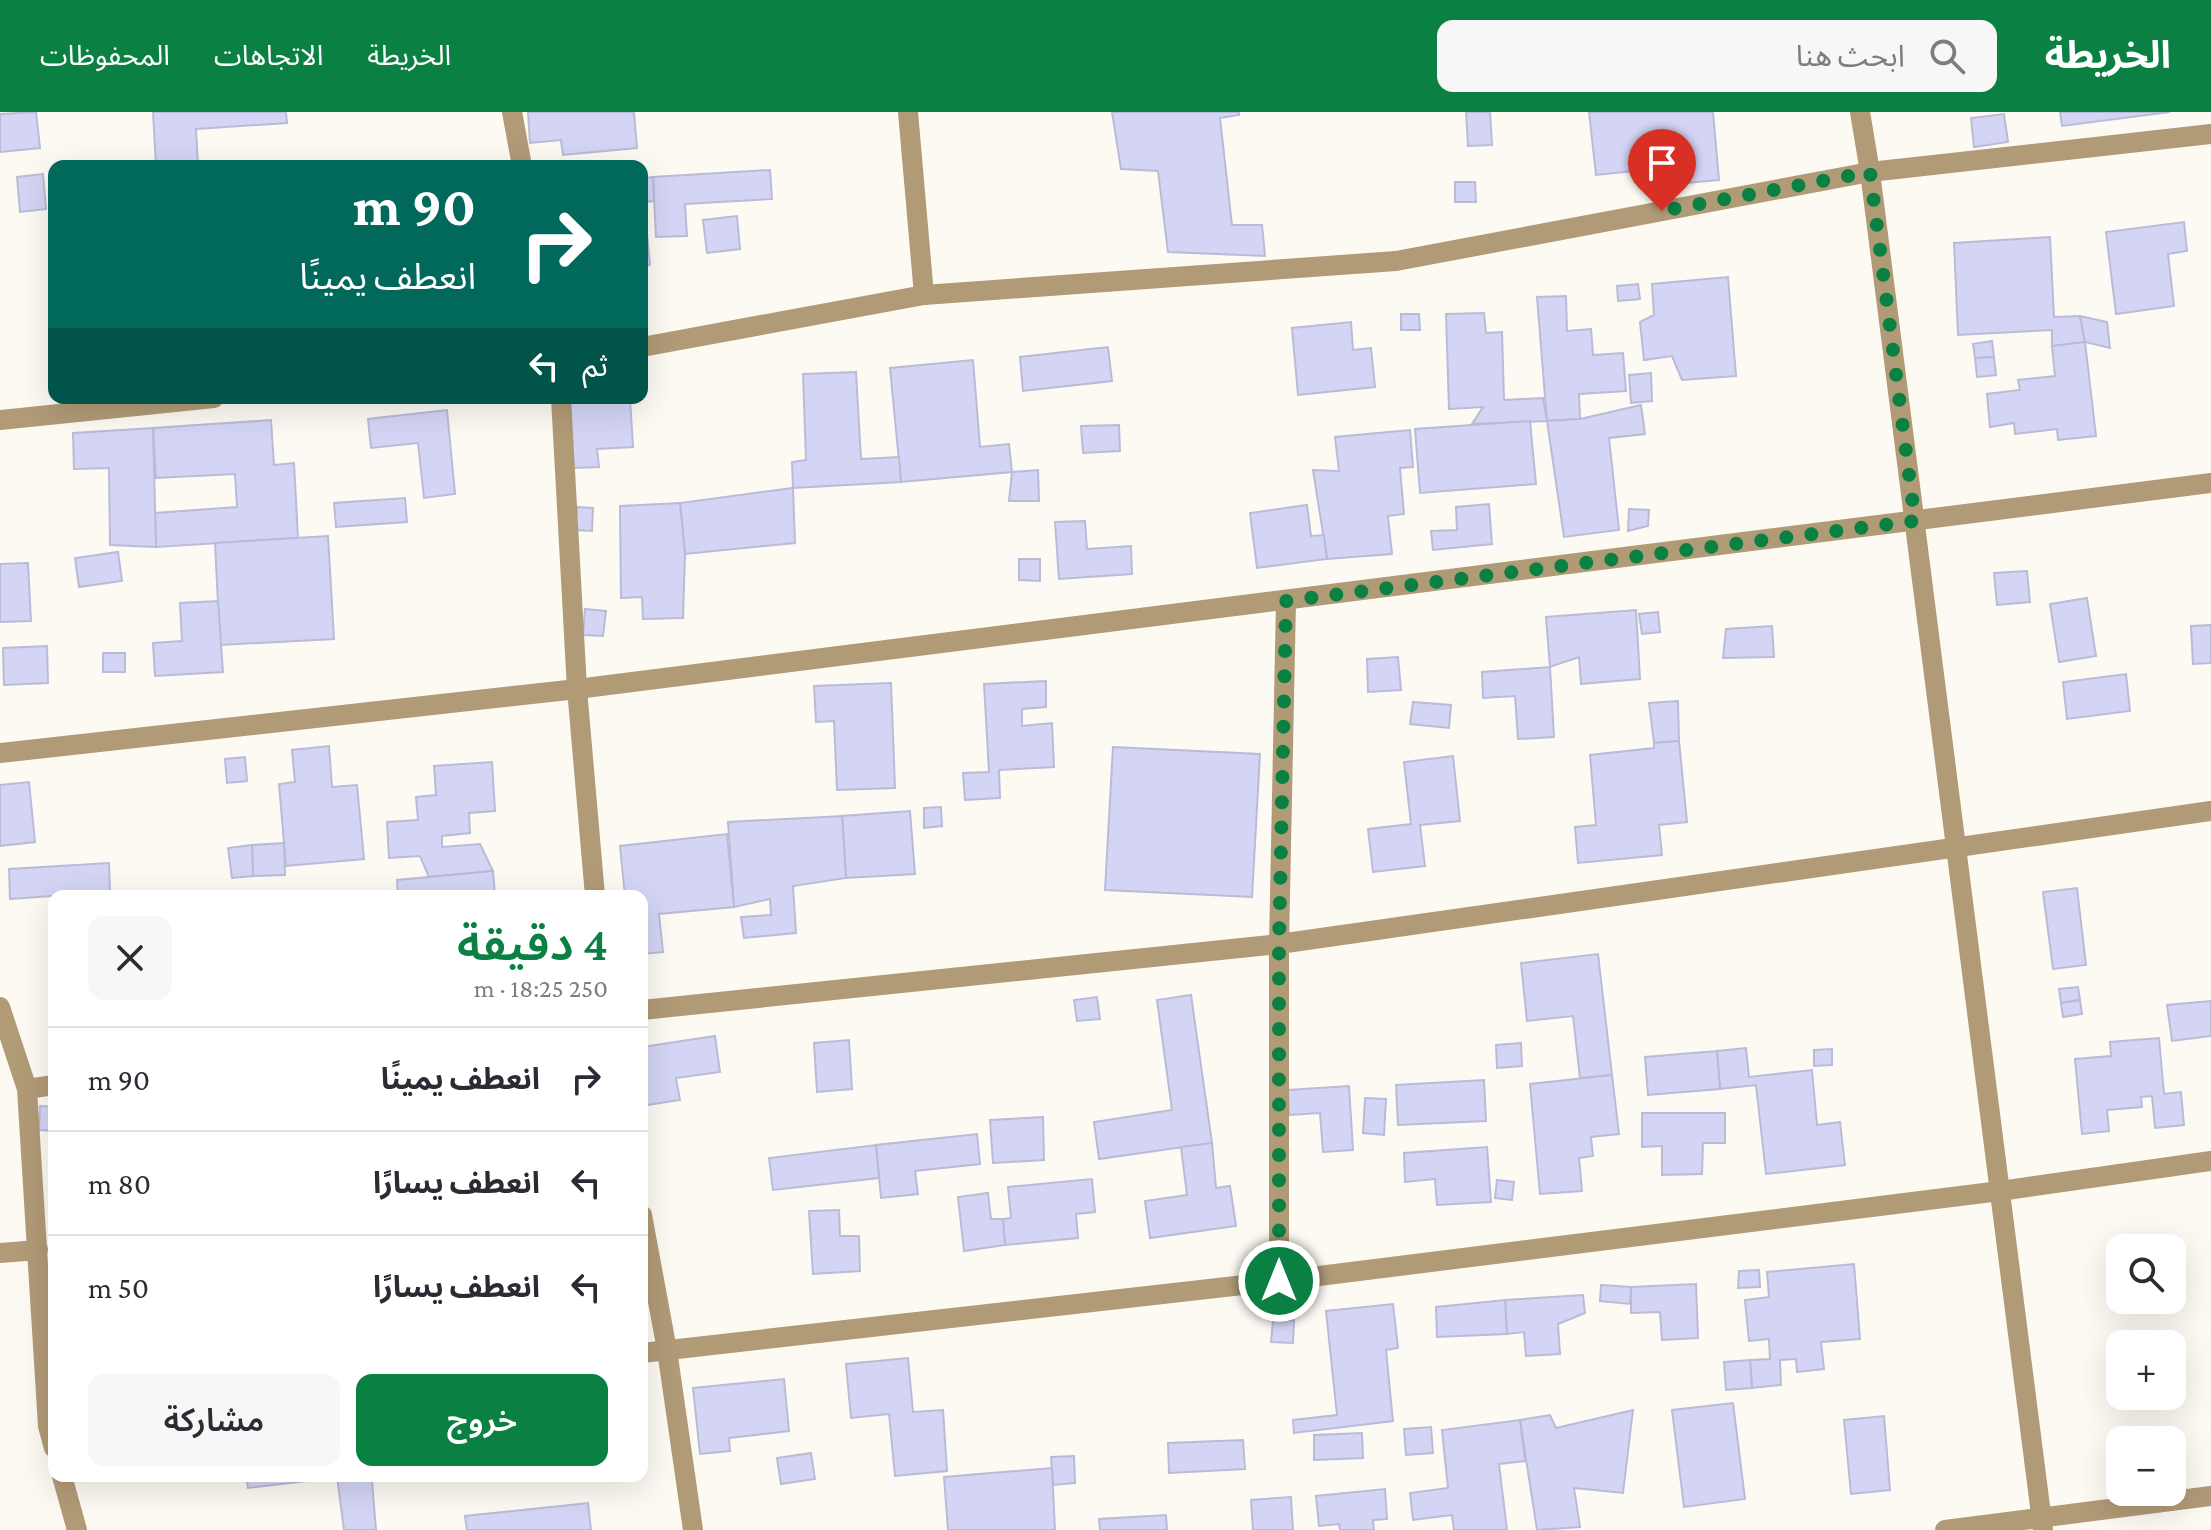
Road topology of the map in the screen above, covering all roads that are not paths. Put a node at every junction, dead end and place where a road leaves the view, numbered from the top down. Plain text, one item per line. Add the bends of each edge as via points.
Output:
1 (512, 112) edge
2 (908, 112) edge
3 (1860, 112) edge
4 (2211, 134) edge
5 (521, 160) edge
6 (1870, 172) junction
7 (924, 295) junction
8 (648, 346) edge
9 (156, 404) edge
10 (561, 404) edge
11 (0, 420) edge
12 (2211, 483) edge
13 (1915, 521) junction
14 (1286, 601) junction
15 (577, 689) junction
16 (0, 753) edge
17 (2211, 811) edge
18 (1956, 849) junction
19 (594, 890) edge
20 (1279, 944) junction
21 (0, 1007) edge
22 (648, 1009) edge
23 (48, 1086) edge
24 (27, 1089) junction
25 (2211, 1161) edge
26 (2000, 1191) junction
27 (648, 1247) edge
28 (38, 1250) junction
29 (0, 1253) edge
30 (1279, 1281) junction
31 (667, 1350) junction
32 (648, 1352) edge
33 (48, 1385) edge
34 (64, 1482) edge
35 (2211, 1496) edge
36 (2042, 1525) edge
37 (77, 1530) edge
38 (693, 1530) edge
39 (1945, 1530) edge

1 - 5 street
2 - 7 street
3 - 6 street
4 - 6 street
6 - 7 street via 1396,261
6 - 13 street
7 - 8 street
9 - 11 street
10 - 15 street
12 - 13 street
13 - 14 street
13 - 18 street
14 - 15 street
14 - 20 street
15 - 16 street
15 - 19 street
17 - 18 street
18 - 20 street
18 - 26 street
20 - 22 street
20 - 30 street
21 - 24 street
23 - 24 street
24 - 28 street
25 - 26 street
26 - 30 street
26 - 36 street
27 - 31 street
28 - 29 street
28 - 33 street
30 - 31 street
31 - 32 street
31 - 38 street
34 - 37 street
35 - 36 street
36 - 39 street

